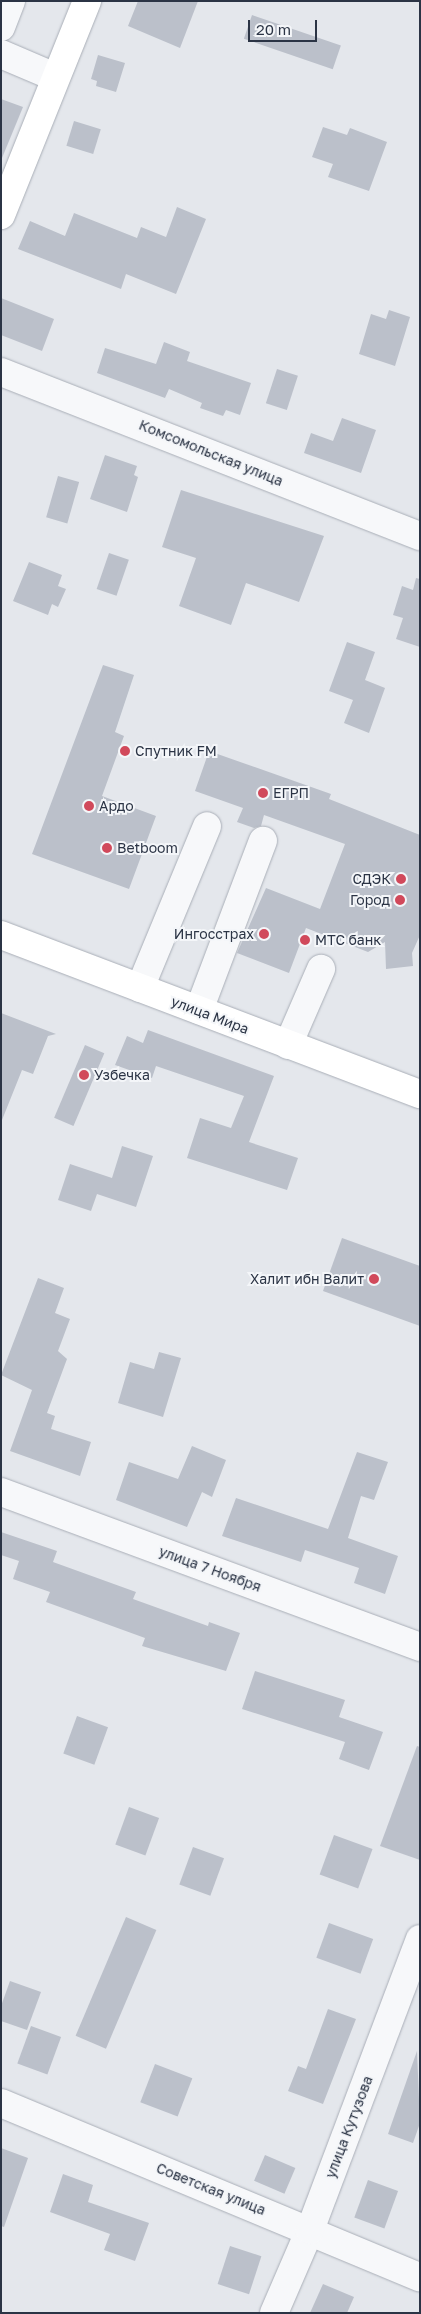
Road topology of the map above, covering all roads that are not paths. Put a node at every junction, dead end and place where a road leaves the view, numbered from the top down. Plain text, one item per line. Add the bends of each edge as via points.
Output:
1 (11, 1) edge
2 (87, 1) edge
3 (1, 27) edge
4 (1, 54) edge
5 (56, 77) junction
6 (1, 215) edge
7 (1, 372) edge
8 (420, 536) edge
9 (207, 826) dead end
10 (263, 841) dead end
11 (1, 935) edge
12 (321, 969) dead end
13 (140, 988) junction
14 (199, 1010) junction
15 (288, 1045) junction
16 (420, 1094) edge
17 (1, 1492) edge
18 (420, 1647) edge
19 (420, 1939) edge
20 (1, 2103) edge
21 (310, 2230) junction
22 (420, 2277) edge
23 (274, 2313) edge

1 - 3 street
2 - 5 main road
4 - 5 street
5 - 6 main road
7 - 8 street, Комсомольская улица
9 - 13 street
10 - 14 street
11 - 13 main road, улица Мира
12 - 15 street
13 - 14 main road, улица Мира
14 - 15 main road, улица Мира
15 - 16 main road, улица Мира
17 - 18 street, улица 7 Ноября
19 - 21 street, улица Кутузова
20 - 21 street, Советская улица
21 - 22 street, Советская улица
21 - 23 street, улица Кутузова

